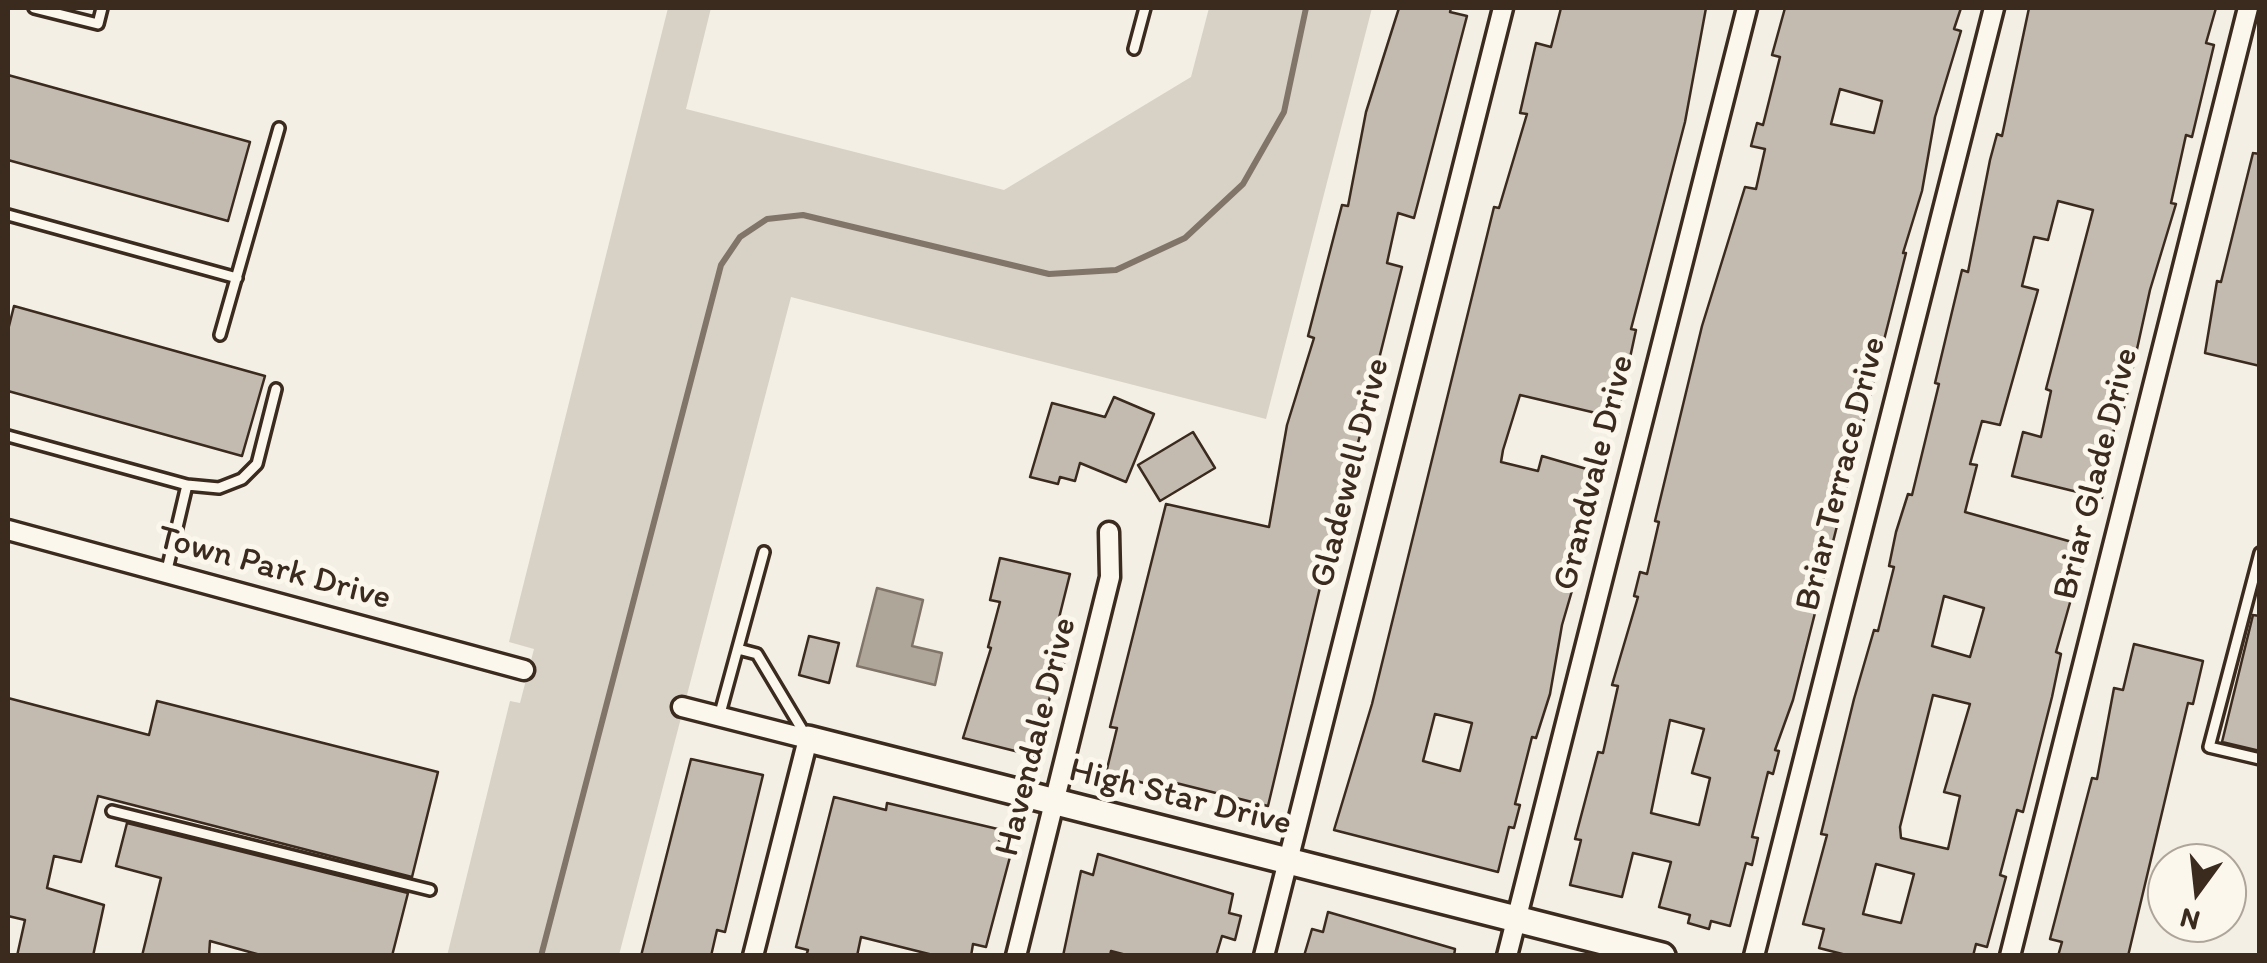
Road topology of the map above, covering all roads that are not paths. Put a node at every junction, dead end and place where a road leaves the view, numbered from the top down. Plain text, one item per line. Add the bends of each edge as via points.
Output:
1 (34, 8) edge
2 (102, 8) edge
3 (1145, 8) edge
4 (1503, 8) edge
5 (1747, 8) edge
6 (1994, 8) edge
7 (2248, 8) edge
8 (1134, 48) dead end
9 (279, 128) dead end
10 (8, 215) edge
11 (236, 278) junction
12 (220, 336) dead end
13 (276, 390) dead end
14 (8, 436) edge
15 (187, 486) junction
16 (8, 530) edge
17 (1109, 532) dead end
18 (764, 552) dead end
19 (2260, 554) edge
20 (166, 574) junction
21 (738, 649) junction
22 (524, 670) dead end
23 (682, 707) dead end
24 (720, 717) junction
25 (808, 739) junction
26 (2260, 759) edge
27 (1054, 802) junction
28 (112, 810) dead end
29 (1286, 861) junction
30 (430, 890) dead end
31 (1516, 919) junction
32 (753, 956) edge
33 (1016, 956) edge
34 (1264, 956) edge
35 (1507, 956) edge
36 (1662, 956) edge
37 (1754, 956) edge
38 (2010, 956) edge

1 - 2 lane via 98,24
3 - 8 lane
4 - 29 street, Gladewell Drive
5 - 31 street, Grandvale Drive
6 - 37 street, Briar Terrace Drive
7 - 38 street, Briar Glade Drive
9 - 11 lane
10 - 11 lane
11 - 12 lane
13 - 15 lane via 257,464 242,480 219,488
14 - 15 lane
15 - 20 lane
16 - 20 street, Town Park Drive
17 - 27 street, Havendale Drive via 1110,577
18 - 21 lane
19 - 26 lane via 2209,747
20 - 22 street, Town Park Drive
21 - 24 lane
21 - 25 lane via 757,654
23 - 24 street, High Star Drive
24 - 25 street, High Star Drive
25 - 27 street, High Star Drive
25 - 32 street
27 - 29 street, High Star Drive
27 - 33 street, Havendale Drive
28 - 30 lane
29 - 31 street, High Star Drive
29 - 34 street, Gladewell Drive
31 - 35 street, Grandvale Drive
31 - 36 street, High Star Drive

